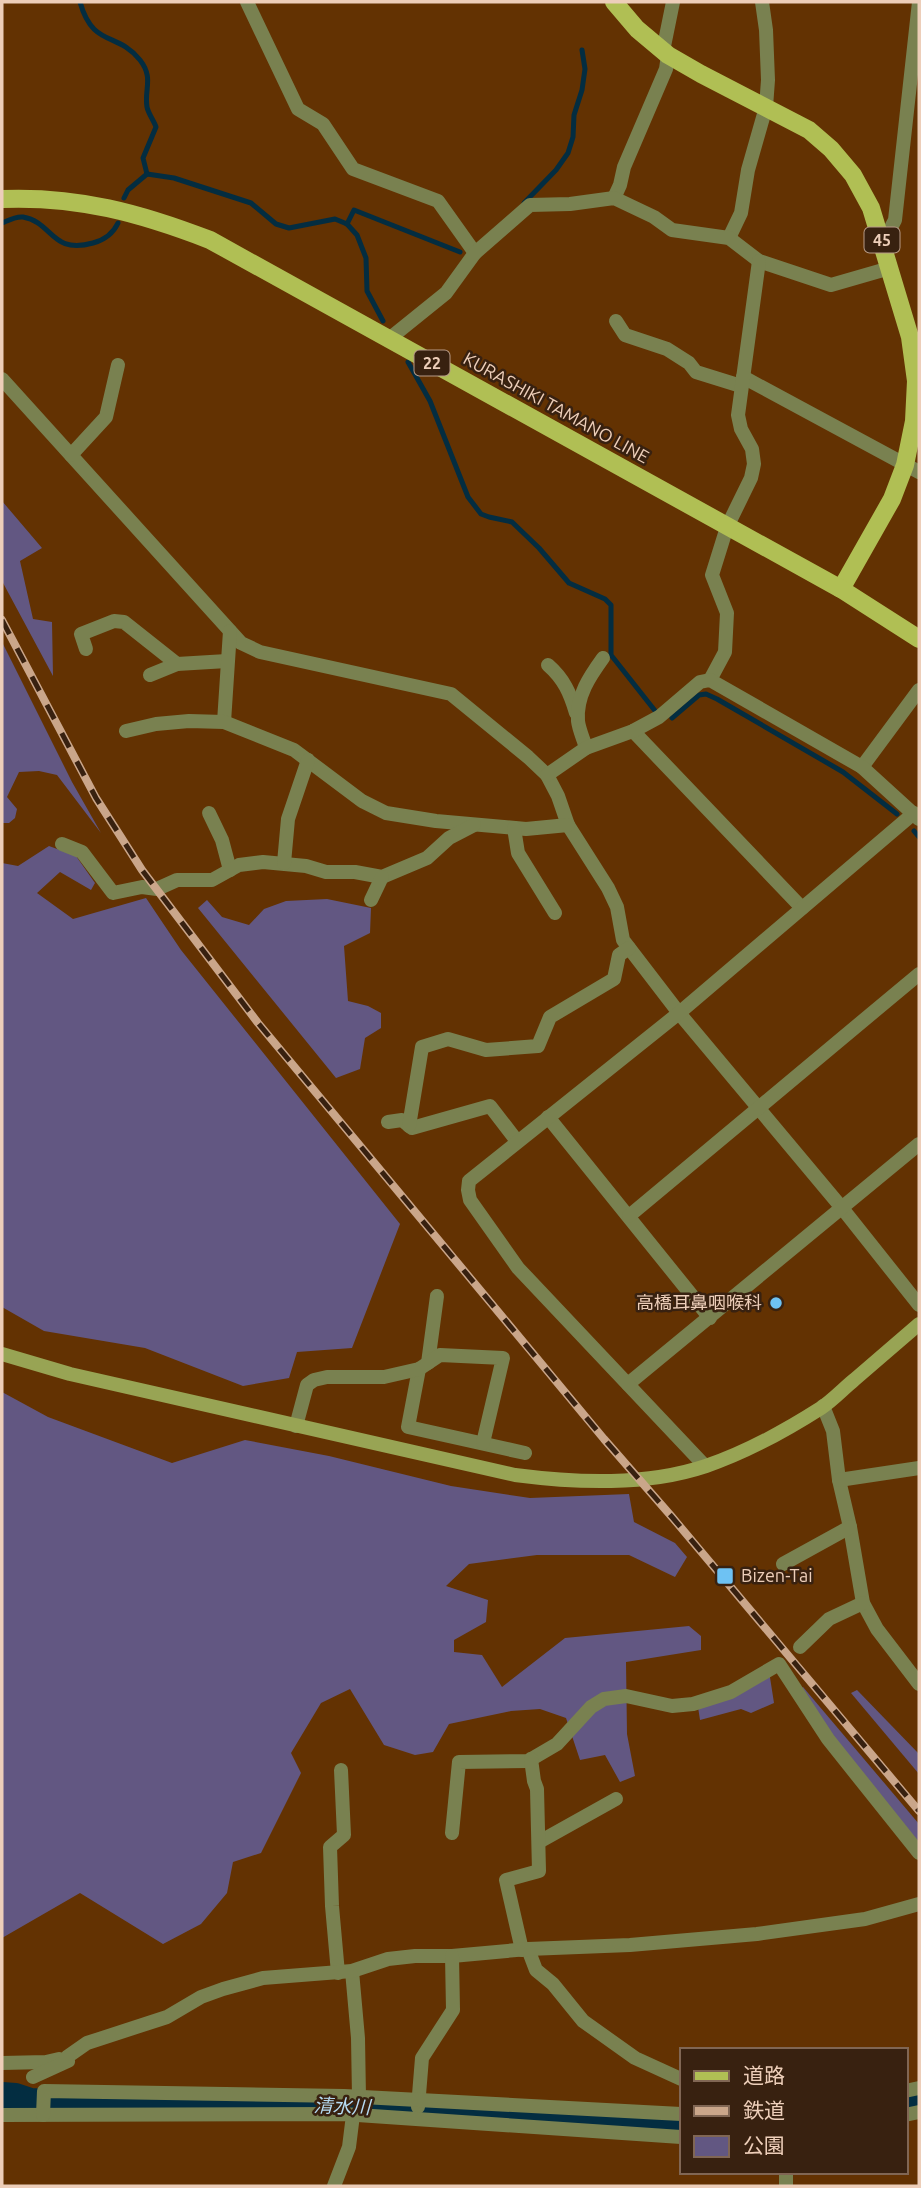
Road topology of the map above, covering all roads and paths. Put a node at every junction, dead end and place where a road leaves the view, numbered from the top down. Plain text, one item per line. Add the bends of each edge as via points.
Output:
1 (247, 2) edge
2 (614, 2) edge
3 (673, 2) edge
4 (762, 2) edge
5 (919, 2) edge
6 (666, 53) junction
7 (766, 107) junction
8 (614, 198) junction
9 (2, 199) edge
10 (729, 238) junction
11 (883, 243) junction
12 (475, 253) junction
13 (759, 261) junction
14 (890, 268) junction
15 (616, 321) dead end
16 (915, 337) edge
17 (389, 339) junction
18 (118, 365) dead end
19 (2, 379) edge
20 (742, 382) junction
21 (71, 455) junction
22 (912, 468) edge
23 (727, 527) junction
24 (841, 589) junction
25 (230, 631) junction
26 (919, 639) edge
27 (86, 649) dead end
28 (604, 658) dead end
29 (227, 661) junction
30 (177, 664) junction
31 (548, 665) dead end
32 (150, 675) dead end
33 (710, 680) junction
34 (919, 690) edge
35 (578, 721) junction
36 (224, 722) junction
37 (126, 731) dead end
38 (633, 731) junction
39 (586, 748) junction
40 (308, 760) junction
41 (862, 767) junction
42 (547, 775) junction
43 (209, 813) dead end
44 (917, 816) edge
45 (474, 825) junction
46 (568, 825) junction
47 (514, 828) junction
48 (62, 844) dead end
49 (284, 863) junction
50 (230, 870) junction
51 (382, 877) junction
52 (372, 900) dead end
53 (802, 908) junction
54 (555, 913) dead end
55 (629, 948) junction
56 (919, 974) edge
57 (679, 1013) junction
58 (758, 1107) junction
59 (548, 1117) junction
60 (388, 1122) dead end
61 (410, 1126) junction
62 (517, 1141) junction
63 (919, 1144) edge
64 (842, 1208) junction
65 (629, 1216) junction
66 (437, 1296) dead end
67 (919, 1305) edge
68 (710, 1318) junction
69 (919, 1324) edge
70 (2, 1354) edge
71 (423, 1366) junction
72 (628, 1384) junction
73 (823, 1406) junction
74 (296, 1426) junction
75 (483, 1443) junction
76 (525, 1453) dead end
77 (705, 1466) junction
78 (919, 1469) edge
79 (839, 1480) junction
80 (850, 1527) junction
81 (783, 1564) dead end
82 (863, 1603) junction
83 (800, 1647) dead end
84 (919, 1684) edge
85 (531, 1759) junction
86 (341, 1770) dead end
87 (616, 1799) dead end
88 (452, 1833) dead end
89 (538, 1842) junction
90 (919, 1853) edge
91 (919, 1904) edge
92 (525, 1949) junction
93 (452, 1956) junction
94 (345, 1972) junction
95 (67, 2057) junction
96 (2, 2063) edge
97 (2, 2069) edge
98 (33, 2077) junction
99 (680, 2079) edge
100 (359, 2097) junction
101 (43, 2103) junction
102 (418, 2109) junction
103 (680, 2114) edge
104 (2, 2115) edge
105 (353, 2115) junction
106 (680, 2137) edge
107 (334, 2186) edge

1 - 12 street via 298,108 323,124 353,169 438,201
2 - 6 main road, 45
3 - 6 street
4 - 7 street
5 - 11 street via 895,220
6 - 7 main road, 45
6 - 8 street via 666,69
7 - 10 street via 741,213
7 - 11 main road, 45 via 831,149 872,208
8 - 10 street via 672,230
8 - 12 street via 530,205
9 - 17 main road, KURASHIKI TAMANO LINE / 22 via 63,200 168,223 210,240
10 - 13 street
11 - 14 main road, 45
12 - 17 street via 446,293
13 - 14 street via 831,285
13 - 20 street
14 - 16 main road, 45
15 - 20 street via 625,335 667,349 696,372
16 - 22 main road, 45
17 - 23 main road, KURASHIKI TAMANO LINE / 22
18 - 21 street via 106,417
19 - 21 street
20 - 22 street
20 - 23 street via 738,415 754,464
21 - 25 street
22 - 24 main road, 45
23 - 24 main road, KURASHIKI TAMANO LINE / 22
23 - 33 street via 712,575 727,613 726,652
24 - 26 main road, KURASHIKI TAMANO LINE / 22
25 - 29 street
25 - 42 street via 241,643 260,652 451,694
27 - 30 street via 81,634 114,621 124,622
28 - 35 street via 588,678
29 - 30 street
29 - 36 street
30 - 32 street
31 - 35 street via 569,690
33 - 38 street via 700,682 659,717
33 - 41 street
34 - 41 street
35 - 39 street
36 - 37 street via 156,724
36 - 40 street
38 - 39 street
38 - 53 street
39 - 42 street
40 - 45 street via 362,801 386,813
40 - 49 street via 288,819
41 - 44 street
42 - 46 street
43 - 50 street
44 - 53 street
45 - 47 street
45 - 51 street via 449,838 427,858
46 - 47 street
46 - 55 street via 617,907 623,940
47 - 54 street via 518,853
48 - 50 street via 82,852 113,893 157,889 177,880 212,880
49 - 50 street via 239,865
49 - 51 street
51 - 52 street
53 - 57 street
55 - 57 street
55 - 61 street via 619,955 614,979 550,1017 538,1045 486,1050 448,1039 422,1047
56 - 58 street
57 - 58 street
57 - 59 street
58 - 64 street
58 - 65 street
59 - 62 street
59 - 65 street
60 - 61 street
61 - 62 street via 490,1105
62 - 72 street via 469,1181 470,1200 518,1268
63 - 64 street
64 - 67 street
64 - 68 street
65 - 68 street
66 - 71 street
68 - 72 street
69 - 73 street
70 - 74 street
71 - 74 street via 384,1377 314,1380 307,1385
71 - 75 street via 408,1426
71 - 75 street via 440,1355 503,1358
72 - 77 street
73 - 77 street via 756,1446
73 - 79 street via 833,1431
74 - 77 street via 540,1478 647,1479
75 - 76 street
78 - 79 street
79 - 80 street
80 - 81 street
80 - 82 street
82 - 83 street via 829,1619
82 - 84 street
85 - 88 street via 459,1762
85 - 89 street
85 - 90 street via 557,1744 604,1699 626,1696 672,1706 692,1704 731,1692 779,1664 828,1739
86 - 94 street via 344,1835 330,1847 332,1906
87 - 89 street
89 - 92 street via 539,1871 506,1880
91 - 92 street via 865,1919 757,1934
92 - 93 street
92 - 99 street via 536,1970 583,2021 635,2058
93 - 94 street via 388,1959
93 - 102 street via 453,2010 422,2058
94 - 95 street via 263,1978 223,1989 167,2017 87,2043
94 - 100 street via 358,2038
95 - 96 street
95 - 98 street via 68,2061
97 - 98 street
98 - 101 street
100 - 101 street
100 - 102 street
101 - 104 street
101 - 105 street
102 - 103 street
102 - 105 street
102 - 106 street
105 - 107 street via 349,2147

